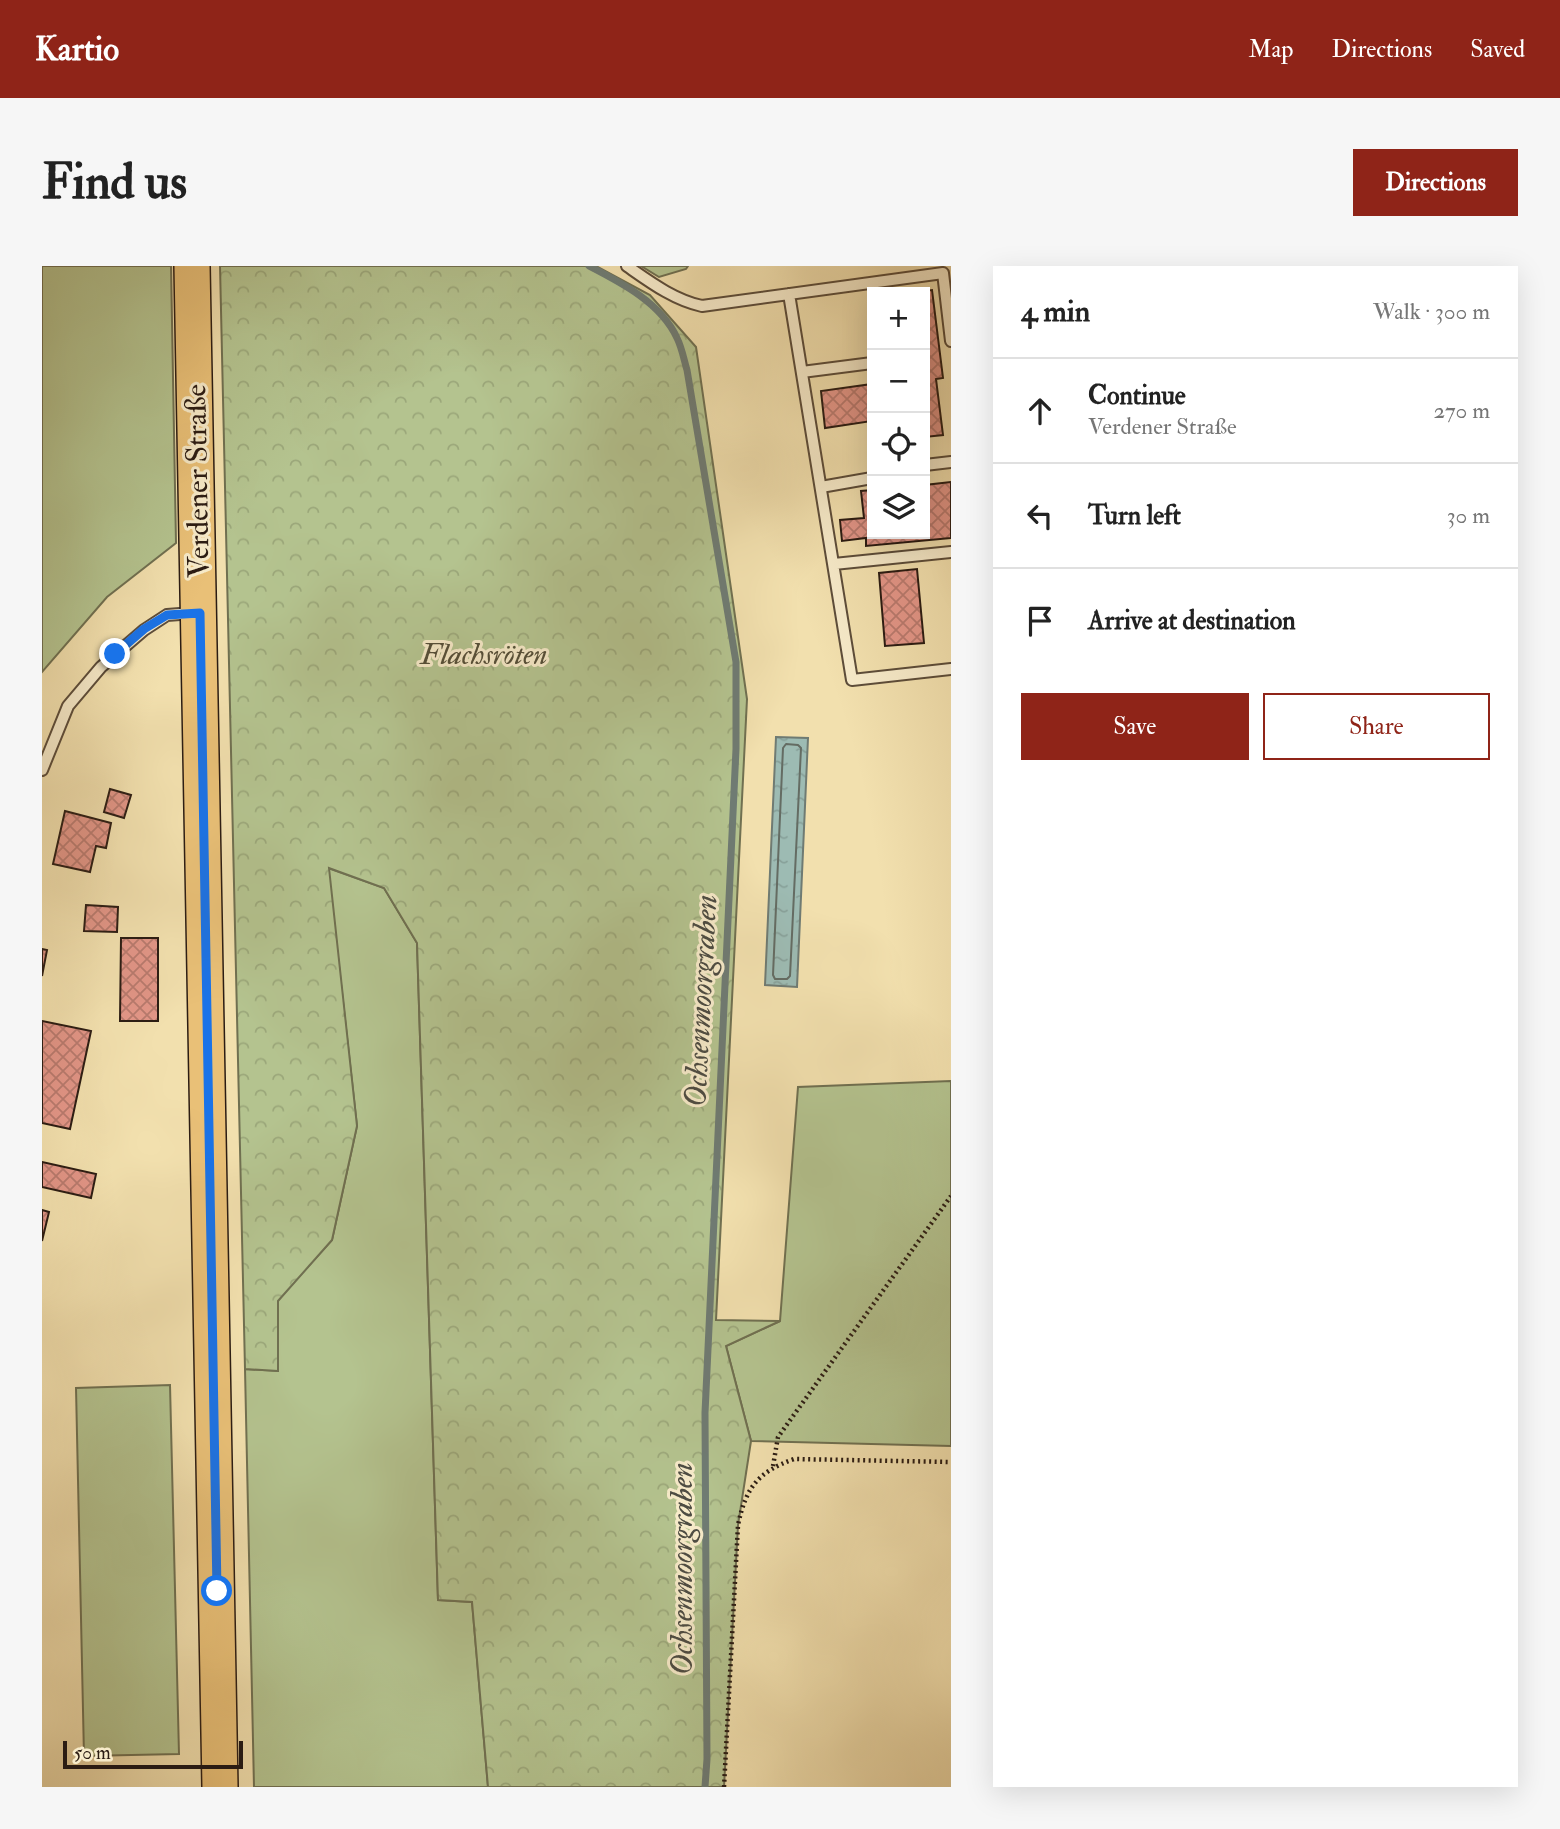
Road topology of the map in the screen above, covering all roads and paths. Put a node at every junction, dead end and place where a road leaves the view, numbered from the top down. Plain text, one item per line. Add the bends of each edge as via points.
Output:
1 (192, 266) edge
2 (627, 266) edge
3 (879, 287) edge
4 (867, 288) edge
5 (789, 294) junction
6 (951, 341) edge
7 (867, 364) edge
8 (803, 372) junction
9 (951, 462) edge
10 (930, 464) edge
11 (867, 479) edge
12 (821, 486) junction
13 (951, 552) edge
14 (834, 564) junction
15 (200, 613) junction
16 (951, 669) edge
17 (42, 770) edge
18 (951, 1196) edge
19 (951, 1462) edge
20 (773, 1466) junction
21 (220, 1787) edge
22 (724, 1787) edge

1 - 15 main road, Verdener Straße
2 - 5 lane via 655,286 702,306
3 - 6 lane via 943,273
4 - 5 lane
5 - 8 lane
7 - 8 lane
8 - 12 lane
9 - 10 lane
11 - 12 lane
12 - 14 lane
13 - 14 lane
14 - 16 lane via 852,680
15 - 17 lane via 167,615 101,667 68,706
15 - 21 main road, Verdener Straße
18 - 20 path via 778,1437
19 - 20 path via 794,1459
20 - 22 path via 752,1485 738,1525

